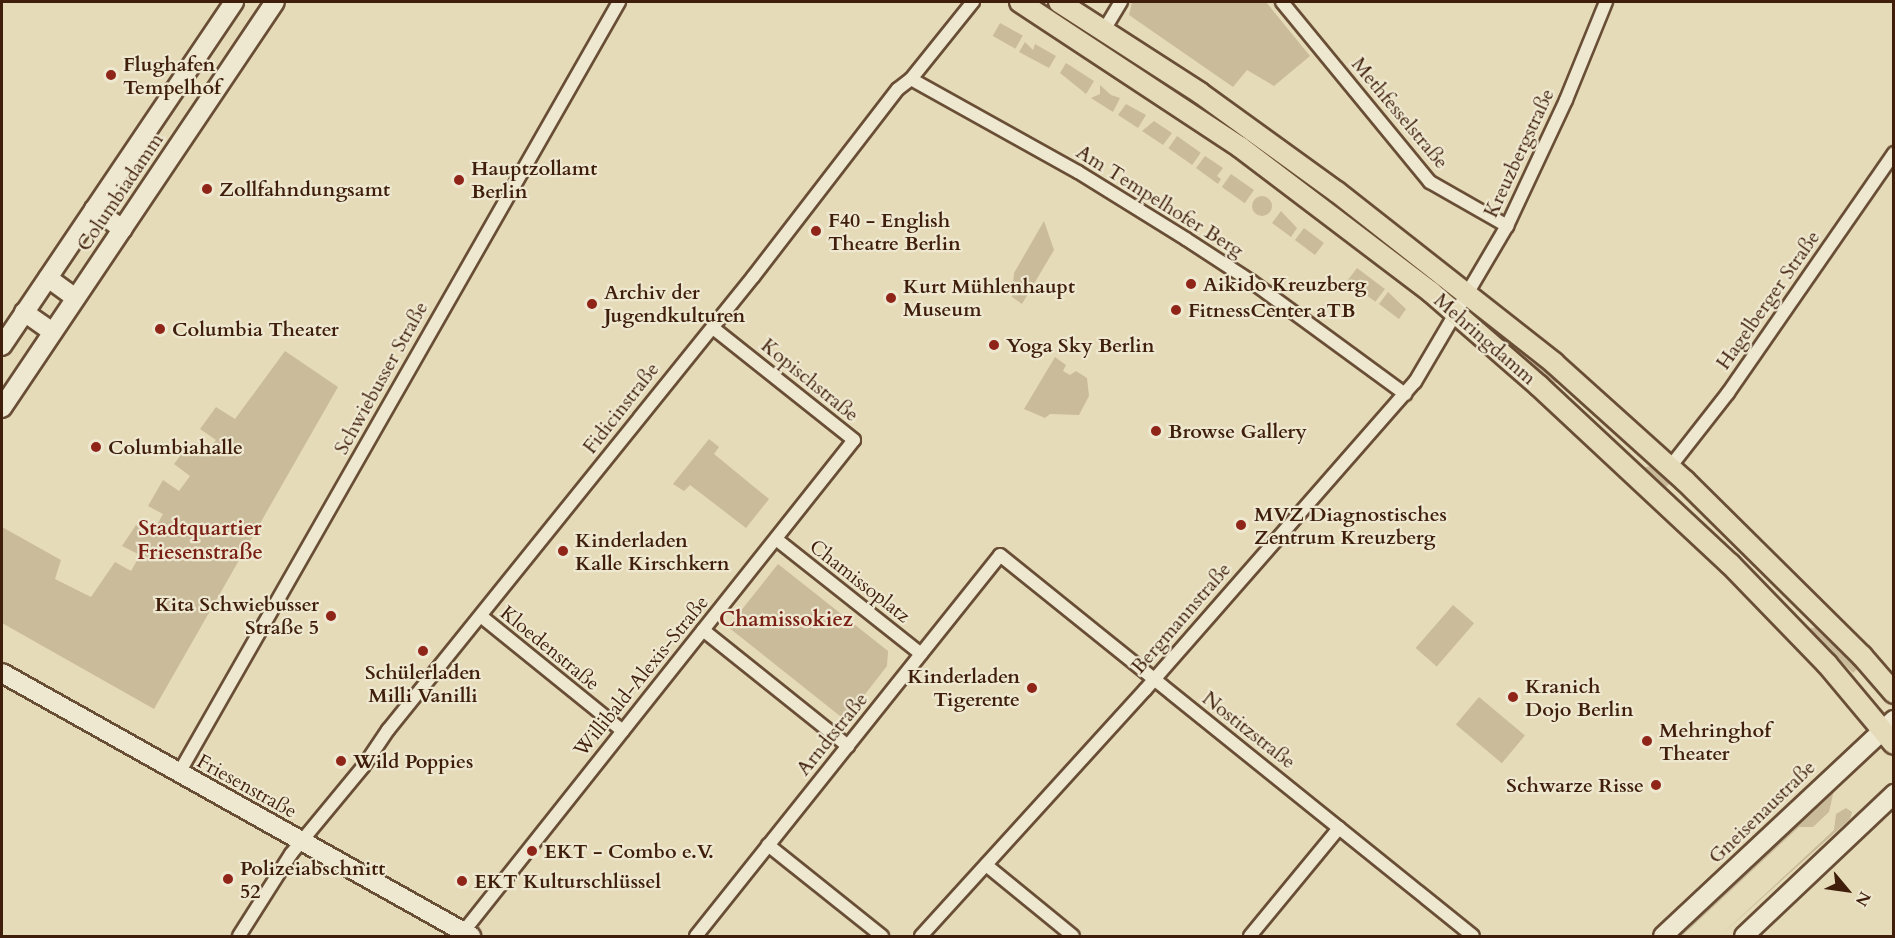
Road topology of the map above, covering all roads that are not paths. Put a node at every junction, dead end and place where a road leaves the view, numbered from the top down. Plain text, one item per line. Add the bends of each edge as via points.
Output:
1 (234, 2) edge
2 (275, 2) edge
3 (619, 2) edge
4 (973, 2) edge
5 (1020, 2) edge
6 (1059, 2) edge
7 (1121, 2) edge
8 (1282, 2) edge
9 (1606, 2) edge
10 (1104, 30) junction
11 (911, 78) junction
12 (1893, 153) edge
13 (94, 209) junction
14 (1508, 226) junction
15 (123, 229) junction
16 (48, 278) junction
17 (1469, 295) junction
18 (76, 298) junction
19 (24, 312) junction
20 (1457, 315) junction
21 (713, 328) junction
22 (53, 332) junction
23 (2, 346) edge
24 (1406, 394) junction
25 (2, 408) edge
26 (854, 440) joint
27 (1670, 467) junction
28 (776, 539) junction
29 (1000, 555) joint
30 (482, 617) junction
31 (703, 630) junction
32 (921, 654) junction
33 (1872, 667) junction
34 (2, 673) edge
35 (1153, 678) junction
36 (1847, 688) junction
37 (1893, 693) edge
38 (623, 731) junction
39 (1890, 731) edge
40 (848, 746) junction
41 (179, 773) junction
42 (1893, 794) edge
43 (1339, 828) junction
44 (302, 842) junction
45 (768, 845) junction
46 (986, 865) junction
47 (465, 935) edge
48 (239, 936) edge
49 (696, 936) edge
50 (882, 936) edge
51 (921, 936) edge
52 (1073, 936) edge
53 (1250, 936) edge
54 (1473, 936) edge
55 (1663, 936) edge
56 (1744, 936) edge

1 - 13 main road, Columbiadamm
2 - 15 main road, Columbiadamm
3 - 41 street, Schwiebusser Straße
4 - 11 street, Fidicinstraße
5 - 20 main road, Mehringdamm via 1240,147
6 - 10 main road, Mehringdamm
7 - 10 street
8 - 14 street, Methfesselstraße via 1430,182
9 - 14 street, Kreuzbergstraße
10 - 17 main road, Mehringdamm via 1270,144
11 - 21 street, Fidicinstraße via 819,187 805,211
11 - 24 street, Am Tempelhofer Berg via 1078,172 1178,234 1252,282
12 - 27 street, Hagelberger Straße via 1728,393
13 - 15 main road
13 - 16 main road, Columbiadamm
14 - 17 street, Kreuzbergstraße
15 - 18 main road, Columbiadamm
16 - 18 main road
16 - 19 main road, Columbiadamm
17 - 20 street, Kreuzbergstraße
17 - 27 main road, Mehringdamm
18 - 22 main road, Columbiadamm
19 - 22 main road
19 - 23 main road, Columbiadamm
20 - 24 street, Bergmannstraße
20 - 36 main road, Mehringdamm via 1730,564
21 - 26 street, Kopischstraße
21 - 30 street, Fidicinstraße via 622,435 589,483
22 - 25 main road, Columbiadamm
24 - 35 street, Bergmannstraße
26 - 28 street, Willibald-Alexis-Straße
27 - 33 main road, Mehringdamm
28 - 31 street, Willibald-Alexis-Straße
28 - 32 street, Chamissoplatz
29 - 32 street, Arndtstraße
29 - 35 street, Nostitzstraße
30 - 38 street, Kloedenstraße
30 - 44 street, Fidicinstraße
31 - 38 street, Willibald-Alexis-Straße
31 - 40 street
32 - 40 street, Arndtstraße
33 - 36 main road
33 - 37 main road, Mehringdamm
34 - 41 main road, Friesenstraße
35 - 43 street, Nostitzstraße
35 - 46 street, Bergmannstraße
36 - 39 main road, Mehringdamm
38 - 47 street, Willibald-Alexis-Straße
39 - 55 main road, Gneisenaustraße
40 - 45 street, Arndtstraße
41 - 44 main road, Friesenstraße
42 - 56 main road
43 - 53 street
43 - 54 street, Nostitzstraße
44 - 47 main road, Friesenstraße
44 - 48 street, Fidicinstraße
45 - 49 street, Arndtstraße
45 - 50 street
46 - 51 street, Bergmannstraße
46 - 52 street

